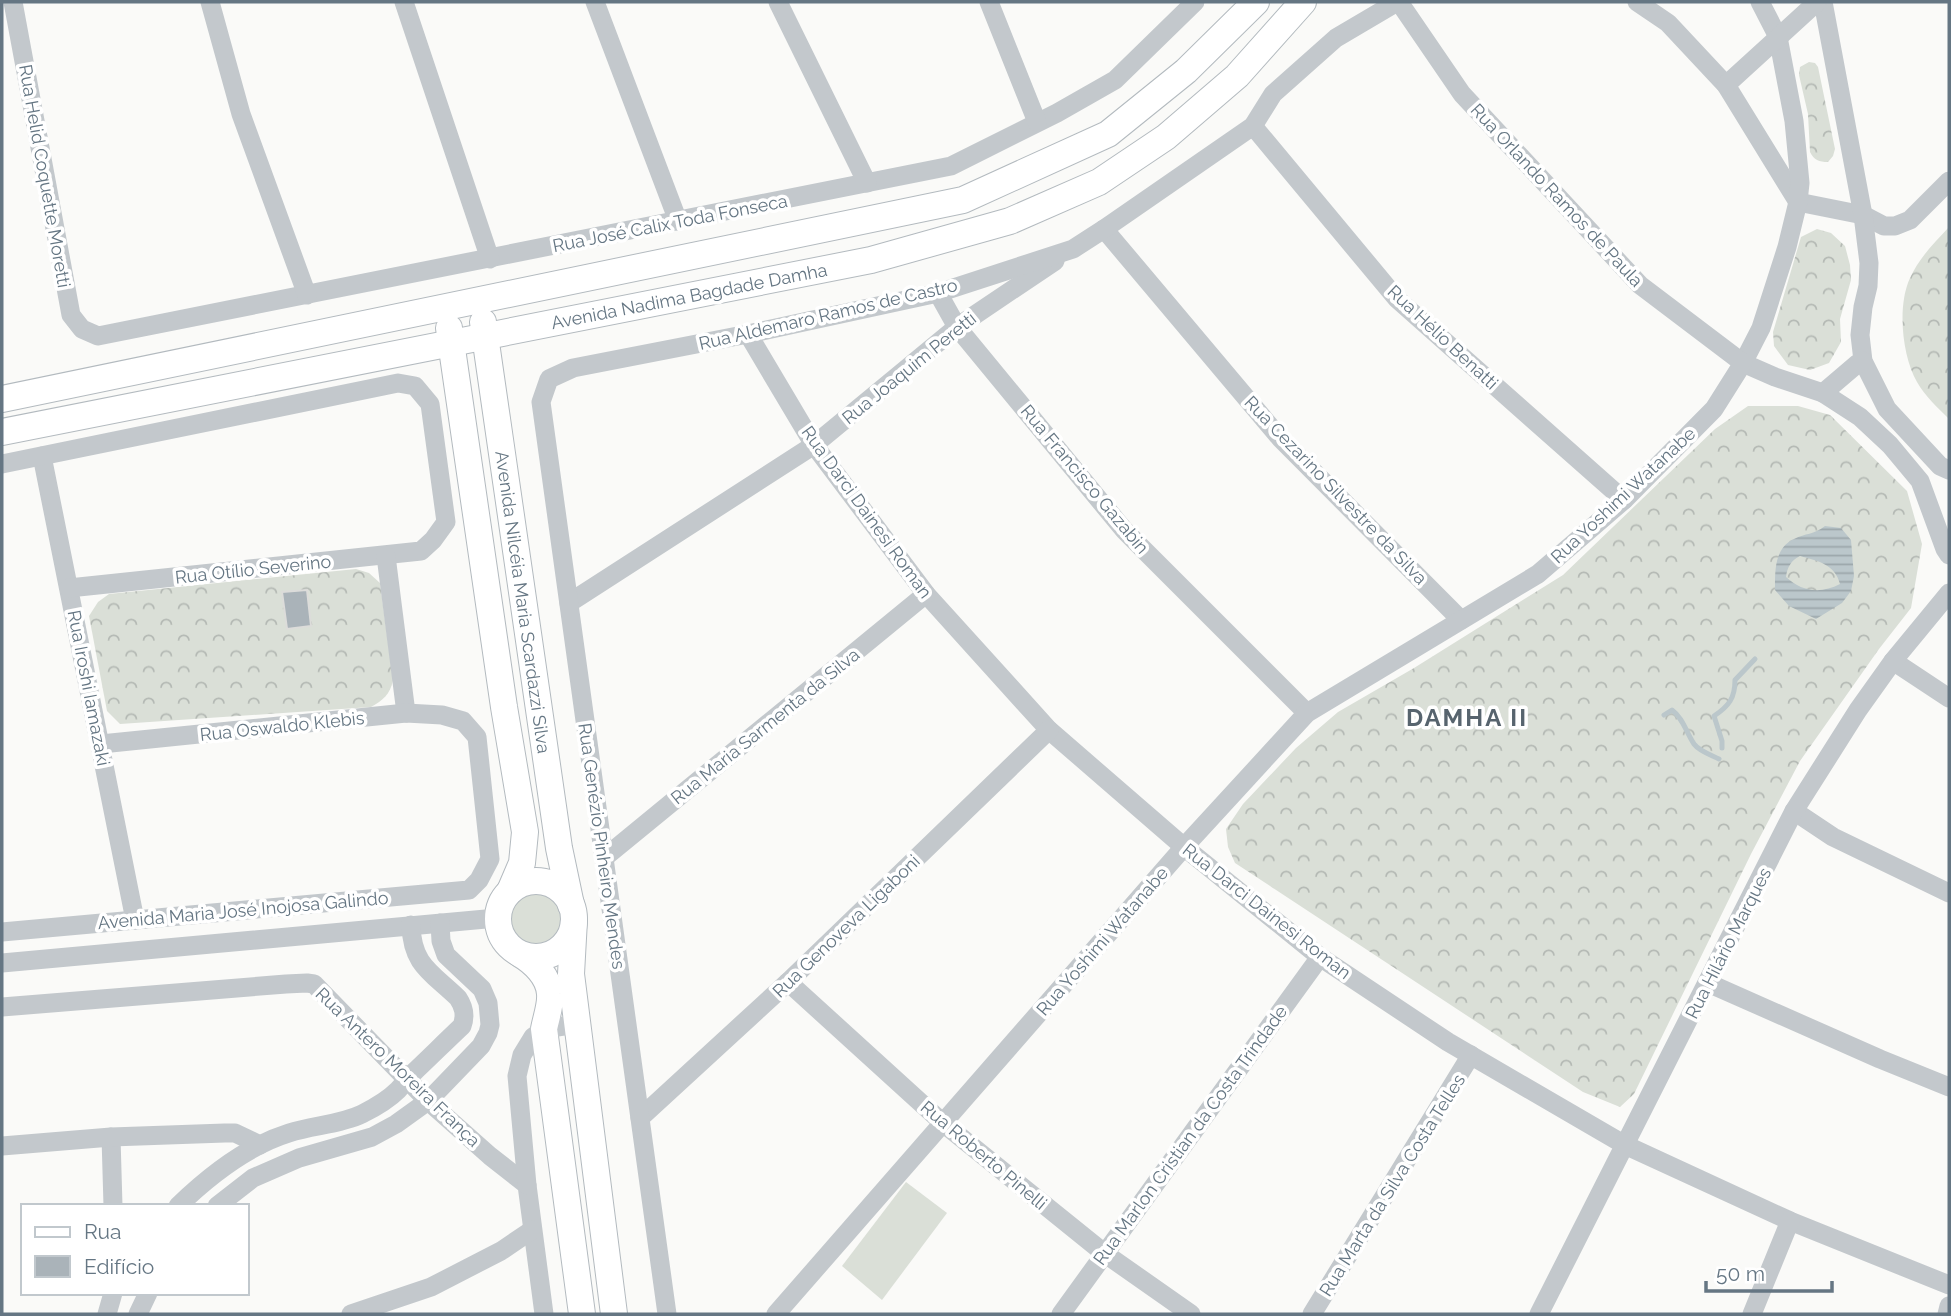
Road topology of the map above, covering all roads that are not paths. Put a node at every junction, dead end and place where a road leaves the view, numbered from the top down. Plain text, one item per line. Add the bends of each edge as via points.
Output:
1 (13, 2) edge
2 (210, 2) edge
3 (404, 2) edge
4 (596, 2) edge
5 (778, 2) edge
6 (989, 2) edge
7 (1256, 2) edge
8 (1303, 2) edge
9 (1398, 2) edge
10 (1637, 2) edge
11 (1760, 2) edge
12 (1817, 2) edge
13 (1823, 2) edge
14 (1188, 4) edge
15 (1778, 37) junction
16 (1726, 85) junction
17 (1037, 122) junction
18 (1253, 126) junction
19 (1949, 181) edge
20 (867, 183) junction
21 (1798, 202) junction
22 (1864, 215) junction
23 (678, 221) junction
24 (1104, 229) junction
25 (1073, 249) junction
26 (490, 259) junction
27 (937, 293) junction
28 (307, 295) junction
29 (480, 299) junction
30 (446, 306) junction
31 (957, 327) junction
32 (748, 334) junction
33 (97, 336) joint
34 (485, 337) junction
35 (452, 343) junction
36 (1863, 361) junction
37 (1743, 363) junction
38 (549, 379) joint
39 (1823, 393) junction
40 (2, 399) edge
41 (2, 432) edge
42 (814, 445) junction
43 (42, 456) junction
44 (2, 464) edge
45 (1949, 470) edge
46 (1624, 500) junction
47 (513, 535) junction
48 (480, 539) junction
49 (1949, 555) edge
50 (386, 556) junction
51 (69, 588) junction
52 (1949, 593) edge
53 (926, 594) junction
54 (569, 603) junction
55 (1461, 620) junction
56 (1893, 661) junction
57 (1949, 698) edge
58 (537, 702) junction
59 (504, 707) junction
60 (406, 713) junction
61 (1307, 713) junction
62 (1049, 730) junction
63 (101, 744) junction
64 (1794, 811) junction
65 (1184, 847) junction
66 (604, 858) junction
67 (479, 880) joint
68 (510, 891) junction
69 (1949, 893) edge
70 (573, 912) junction
71 (497, 918) junction
72 (135, 920) junction
73 (440, 923) junction
74 (411, 925) junction
75 (2, 932) edge
76 (520, 954) junction
77 (1320, 957) junction
78 (2, 963) edge
79 (788, 982) junction
80 (1708, 983) junction
81 (2, 1007) edge
82 (465, 1018) junction
83 (490, 1018) junction
84 (577, 1024) junction
85 (544, 1029) junction
86 (1471, 1055) junction
87 (407, 1079) junction
88 (1949, 1087) edge
89 (428, 1101) junction
90 (640, 1118) junction
91 (943, 1123) junction
92 (111, 1137) junction
93 (260, 1145) junction
94 (1625, 1145) junction
95 (2, 1146) edge
96 (527, 1185) junction
97 (113, 1204) edge
98 (180, 1204) edge
99 (220, 1204) edge
100 (1790, 1221) junction
101 (532, 1230) junction
102 (1104, 1253) junction
103 (1949, 1285) edge
104 (112, 1295) edge
105 (147, 1295) edge
106 (1949, 1306) edge
107 (107, 1314) edge
108 (138, 1314) edge
109 (351, 1314) edge
110 (544, 1314) edge
111 (582, 1314) edge
112 (614, 1314) edge
113 (667, 1314) edge
114 (776, 1314) edge
115 (1061, 1314) edge
116 (1191, 1314) edge
117 (1312, 1314) edge
118 (1539, 1314) edge
119 (1752, 1314) edge
120 (1947, 1314) edge

1 - 33 street, Rua Helid Coquette Moretti via 71,315 82,329
2 - 28 street via 241,114
3 - 26 street
4 - 23 street
5 - 20 street
6 - 17 street
7 - 29 street via 1186,71 1108,134 963,200
8 - 34 street, Avenida Nadima Bagdade Damha via 1237,76 1166,137 1098,182 1010,221 871,260
9 - 18 street, Rua Aldemaro Ramos de Castro via 1336,38 1273,94
9 - 37 street, Rua Orlando Ramos de Paula via 1462,94 1640,285
10 - 16 street via 1668,23
11 - 15 street, Rua Yoshimi Watanabe
12 - 15 street
13 - 22 street
14 - 17 street, Rua José Calix Toda Fonseca via 1115,80
15 - 16 street
15 - 21 street, Rua Yoshimi Watanabe via 1794,121
16 - 21 street
17 - 20 street, Rua José Calix Toda Fonseca via 951,166
18 - 24 street, Rua Aldemaro Ramos de Castro
18 - 46 street, Rua Hélio Benatti via 1397,299
19 - 22 street via 1910,220 1884,226
20 - 23 street, Rua José Calix Toda Fonseca
21 - 22 street
21 - 37 street, Rua Yoshimi Watanabe via 1761,328
22 - 36 street via 1869,263 1860,335
23 - 26 street, Rua José Calix Toda Fonseca
24 - 25 street, Rua Aldemaro Ramos de Castro
24 - 55 street, Rua Cezarino Silvestre da Silva via 1280,438
25 - 27 street, Rua Aldemaro Ramos de Castro
25 - 31 street, Rua Joaquim Peretti
26 - 28 street, Rua José Calix Toda Fonseca
27 - 31 street, Rua Francisco Gazabin
27 - 32 street, Rua Aldemaro Ramos de Castro
28 - 33 street, Rua José Calix Toda Fonseca
29 - 30 street
29 - 34 street, Avenida Nilcéia Maria Scardazzi Silva
30 - 35 street, Avenida Nilcéia Maria Scardazzi Silva
30 - 40 street
31 - 42 street, Rua Joaquim Peretti
31 - 61 street, Rua Francisco Gazabin via 1124,530
32 - 38 street, Rua Aldemaro Ramos de Castro via 573,368
32 - 42 street, Rua Darci Dainesi Roman
34 - 35 street, Avenida Nadima Bagdade Damha
34 - 47 street, Avenida Nilcéia Maria Scardazzi Silva
35 - 41 street, Avenida Nadima Bagdade Damha
35 - 48 street, Avenida Nilcéia Maria Scardazzi Silva
36 - 39 street
36 - 45 street via 1887,409
37 - 39 street, Rua Orlando Ramos de Paula
37 - 46 street, Rua Yoshimi Watanabe via 1714,409
38 - 54 street, Rua Genézio Pinheiro Mendes via 541,402
39 - 49 street, Rua Orlando Ramos de Paula via 1890,445 1920,481
42 - 53 street, Rua Darci Dainesi Roman
42 - 54 street, Rua Joaquim Peretti
43 - 44 street
43 - 50 street, Rua Otílio Severino via 398,383 415,386 430,404 446,522 421,551
43 - 51 street, Rua Iroshi Iamazaki
46 - 55 street, Rua Yoshimi Watanabe via 1538,574
47 - 48 street
47 - 58 street, Avenida Nilcéia Maria Scardazzi Silva
48 - 59 street, Avenida Nilcéia Maria Scardazzi Silva
50 - 51 street, Rua Otílio Severino
50 - 60 street
51 - 63 street, Rua Iroshi Iamazaki
52 - 56 street, Rua Hilário Marques
53 - 62 street, Rua Darci Dainesi Roman
53 - 66 street, Rua Maria Sarmenta da Silva
54 - 66 street, Rua Genézio Pinheiro Mendes
55 - 61 street, Rua Yoshimi Watanabe
56 - 57 street
56 - 64 street, Rua Hilário Marques
58 - 59 street
58 - 70 street, Avenida Nilcéia Maria Scardazzi Silva
59 - 68 street, Avenida Nilcéia Maria Scardazzi Silva via 525,832 522,863
60 - 63 street, Rua Oswaldo Klebis
60 - 67 street, Rua Oswaldo Klebis via 463,721 477,737 490,859
61 - 65 street, Rua Yoshimi Watanabe
62 - 65 street, Rua Darci Dainesi Roman
62 - 79 street, Rua Genoveva Ligaboni
63 - 72 street, Rua Iroshi Iamazaki
64 - 69 street via 1833,837
64 - 80 street, Rua Hilário Marques
65 - 77 street, Rua Darci Dainesi Roman
65 - 91 street, Rua Yoshimi Watanabe
66 - 90 street, Rua Genézio Pinheiro Mendes
67 - 72 street, Avenida Maria José Inojosa Galindo via 469,890
68 - 70 street via 520,884 544,881 565,894
68 - 71 street
70 - 76 street via 571,932 556,951 532,957
70 - 84 street, Avenida Nilcéia Maria Scardazzi Silva via 571,974
71 - 73 street
71 - 76 street via 503,939
72 - 75 street, Avenida Maria José Inojosa Galindo
73 - 74 street
73 - 83 street via 444,951 482,989
74 - 78 street
74 - 82 street via 417,957 458,998
76 - 85 street via 534,964 548,986
77 - 86 street, Rua Darci Dainesi Roman
77 - 102 street, Rua Marlon Cristian da Costa Trindade
79 - 90 street, Rua Genoveva Ligaboni
79 - 91 street, Rua Roberto Pinelli
80 - 88 street
80 - 94 street, Rua Hilário Marques
81 - 87 street, Rua Antero Moreira França via 314,984
82 - 83 street
82 - 87 street
83 - 89 street via 481,1046
84 - 85 street
84 - 112 street, Avenida Nilcéia Maria Scardazzi Silva
85 - 96 street via 526,1047 517,1076
85 - 111 street
86 - 94 street, Rua Darci Dainesi Roman
86 - 117 street, Rua Marta da Silva Costa Telles
87 - 89 street, Rua Antero Moreira França
87 - 93 street via 359,1115
89 - 96 street, Rua Antero Moreira França
89 - 99 street via 372,1137 299,1158 253,1178
90 - 113 street, Rua Genézio Pinheiro Mendes
91 - 102 street, Rua Roberto Pinelli
91 - 114 street, Rua Yoshimi Watanabe
92 - 93 street via 235,1133
92 - 95 street
92 - 97 street
93 - 98 street via 222,1168
94 - 100 street, Rua Darci Dainesi Roman
94 - 118 street, Rua Hilário Marques
96 - 101 street
100 - 103 street, Rua Darci Dainesi Roman
100 - 119 street
101 - 109 street via 431,1287
101 - 110 street
102 - 115 street, Rua Marlon Cristian da Costa Trindade
102 - 116 street, Rua Roberto Pinelli
104 - 107 street
105 - 108 street
106 - 120 street

